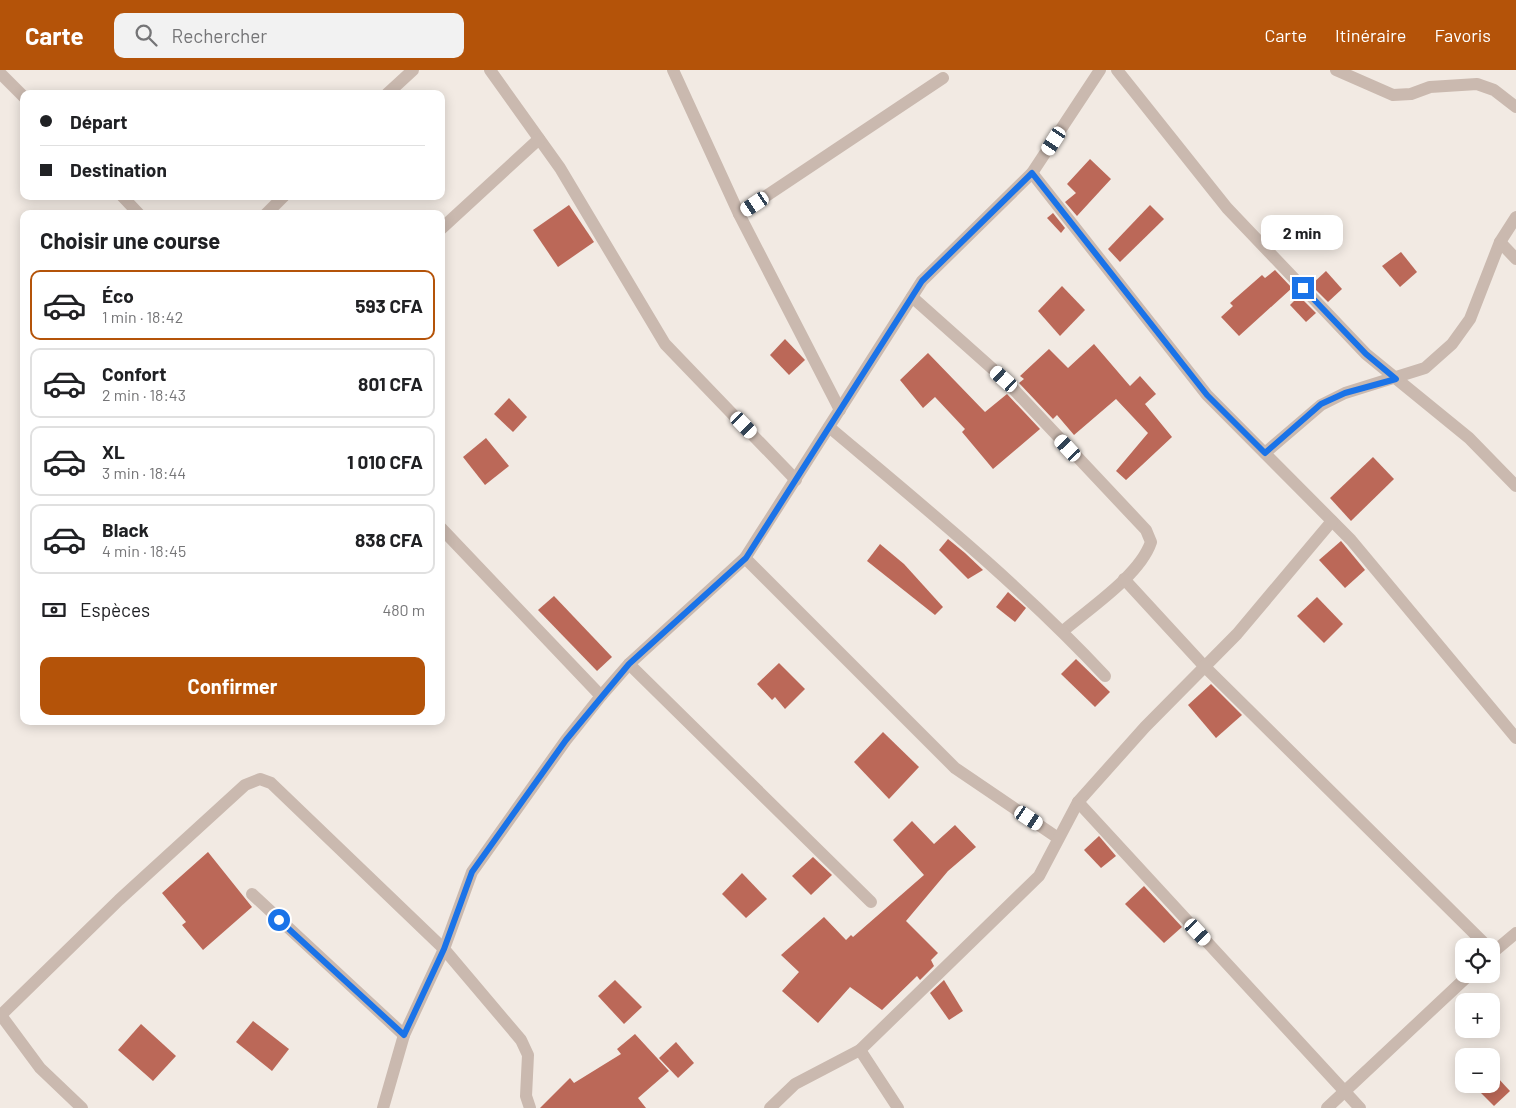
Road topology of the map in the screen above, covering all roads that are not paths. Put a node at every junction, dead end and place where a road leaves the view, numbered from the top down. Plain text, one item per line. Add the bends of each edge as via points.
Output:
1 (413, 70) edge
2 (490, 70) edge
3 (673, 70) edge
4 (1117, 70) edge
5 (1336, 70) edge
6 (1096, 72) edge
7 (0, 73) edge
8 (944, 78) dead end
9 (391, 90) edge
10 (20, 93) edge
11 (1516, 107) edge
12 (539, 139) junction
13 (1032, 173) junction
14 (126, 200) edge
15 (280, 200) edge
16 (136, 210) edge
17 (270, 210) edge
18 (739, 214) junction
19 (1516, 217) edge
20 (445, 225) edge
21 (1500, 242) junction
22 (1516, 259) edge
23 (912, 297) junction
24 (1396, 379) junction
25 (840, 410) junction
26 (829, 427) junction
27 (1265, 453) junction
28 (796, 480) junction
29 (1516, 486) edge
30 (1332, 521) junction
31 (445, 532) edge
32 (746, 558) junction
33 (1124, 579) junction
34 (1063, 631) junction
35 (629, 664) junction
36 (1205, 667) junction
37 (1105, 676) dead end
38 (601, 696) junction
39 (1516, 738) edge
40 (1078, 802) junction
41 (1058, 838) junction
42 (252, 894) dead end
43 (871, 902) dead end
44 (1516, 933) edge
45 (1477, 938) edge
46 (1500, 944) edge
47 (444, 949) junction
48 (1460, 983) edge
49 (0, 1015) edge
50 (404, 1035) junction
51 (860, 1050) junction
52 (1345, 1091) junction
53 (82, 1108) edge
54 (383, 1108) edge
55 (530, 1108) edge
56 (770, 1108) edge
57 (898, 1108) edge
58 (1327, 1108) edge
59 (1360, 1108) edge

1 - 9 street
2 - 12 street
3 - 18 street
4 - 24 street via 1227,208 1366,354
5 - 11 street via 1393,95 1412,94 1430,87 1477,84 1494,90
6 - 13 street
7 - 10 street
8 - 18 street
12 - 20 street
12 - 28 street via 560,168 666,344
13 - 23 street via 922,281
13 - 27 street via 1207,395
14 - 16 street
15 - 17 street
18 - 25 street
19 - 21 street
21 - 22 street
21 - 24 street via 1470,319 1452,344 1425,368
23 - 25 street
23 - 33 street via 1004,379 1146,530 1151,542 1148,551
24 - 27 street via 1345,393 1321,404
24 - 29 street via 1469,438
25 - 26 street
26 - 28 street
26 - 34 street via 1009,580
27 - 30 street
28 - 32 street
30 - 36 street
30 - 39 street
31 - 38 street
32 - 35 street
32 - 41 street via 955,768
33 - 34 street
33 - 36 street
34 - 37 street
35 - 38 street
35 - 43 street
36 - 40 street via 1145,727
36 - 45 street
38 - 47 street via 472,872
40 - 41 street
40 - 52 street
41 - 51 street via 1039,876
42 - 50 street
44 - 46 street
47 - 49 street via 271,783 260,779 245,785 118,900
47 - 50 street
47 - 55 street via 521,1040 528,1056 526,1096
48 - 52 street
49 - 53 street via 40,1068
50 - 54 street
51 - 56 street via 796,1084
51 - 57 street
52 - 58 street
52 - 59 street

